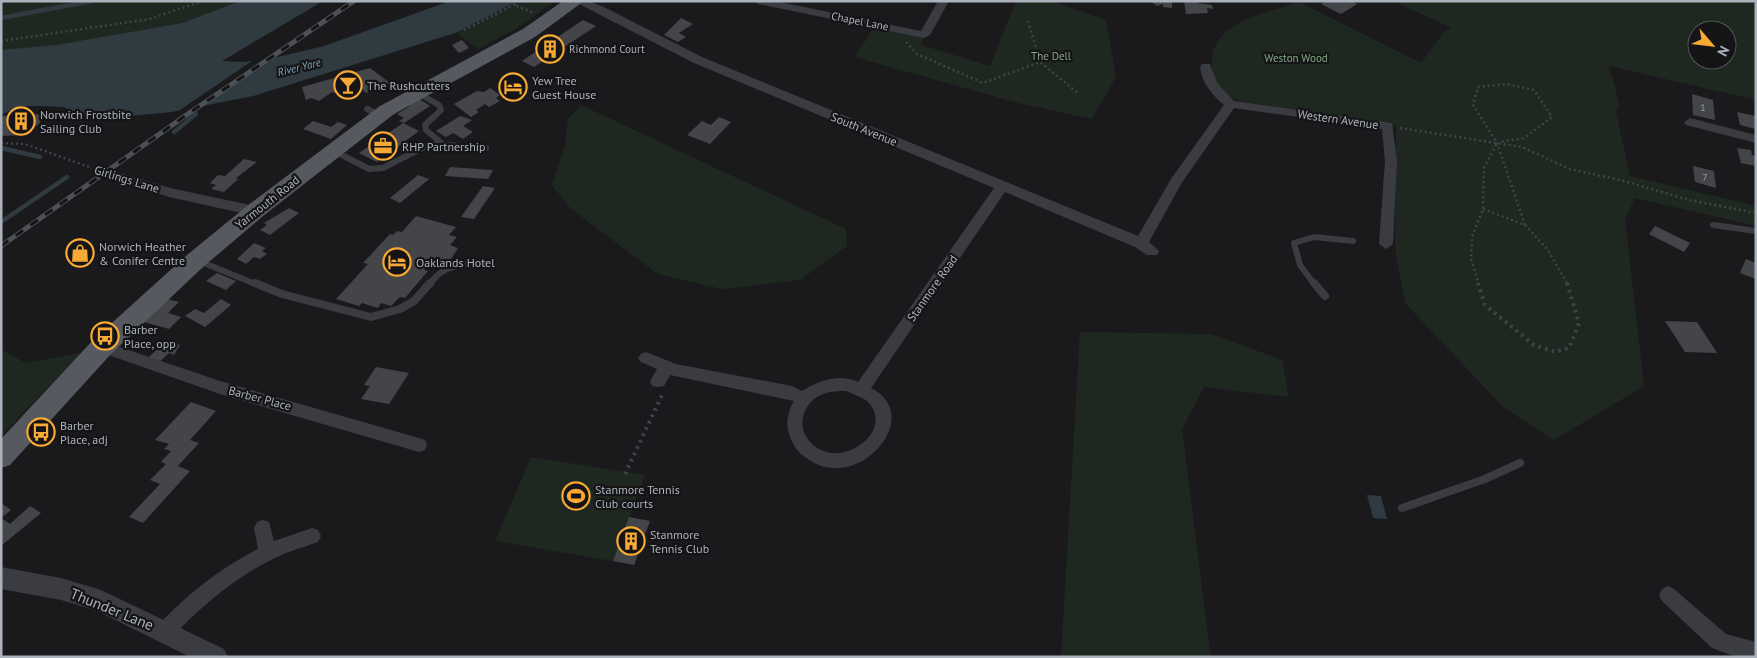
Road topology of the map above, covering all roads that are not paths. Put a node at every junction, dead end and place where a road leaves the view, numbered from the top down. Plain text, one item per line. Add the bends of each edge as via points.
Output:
1 (577, 1) edge
2 (758, 1) edge
3 (944, 1) edge
4 (1206, 67) dead end
5 (416, 92) junction
6 (1231, 104) junction
7 (1690, 122) dead end
8 (1756, 139) edge
9 (444, 145) junction
10 (486, 148) dead end
11 (334, 151) junction
12 (104, 172) road end
13 (1002, 186) junction
14 (255, 211) junction
15 (1714, 225) dead end
16 (1756, 231) edge
17 (1353, 241) dead end
18 (1140, 243) junction
19 (1386, 244) dead end
20 (1152, 251) dead end
21 (195, 261) junction
22 (466, 264) dead end
23 (1325, 296) dead end
24 (102, 347) junction
25 (646, 358) dead end
26 (670, 368) junction
27 (658, 381) dead end
28 (862, 389) junction
29 (804, 399) junction
30 (419, 445) dead end
31 (1, 456) edge
32 (1520, 463) dead end
33 (1402, 508) dead end
34 (263, 528) dead end
35 (312, 536) dead end
36 (267, 552) junction
37 (1, 578) edge
38 (1668, 595) dead end
39 (165, 631) junction
40 (1756, 652) edge
41 (216, 657) edge

1 - 5 main road, Yarmouth Road via 505,46
1 - 13 street, South Avenue via 600,9 698,60
2 - 3 street, Chapel Lane via 924,35
4 - 6 street via 1218,94
5 - 9 lane via 439,105 441,110 425,124 426,130
5 - 11 main road, Yarmouth Road via 373,112
6 - 18 street via 1176,182
6 - 19 street, Western Avenue via 1388,126 1391,161
7 - 8 street
9 - 10 lane
9 - 11 lane via 426,146 382,168 369,169
11 - 14 main road, Yarmouth Road
12 - 14 street, Girlings Lane via 169,192
13 - 18 street, South Avenue
13 - 28 street, Stanmore Road
14 - 21 main road, Yarmouth Road
15 - 16 lane
17 - 23 lane via 1311,237 1294,243 1293,251 1298,262
18 - 20 street, South Avenue
21 - 22 lane via 282,294 371,316 400,309 414,301 436,275 449,267
21 - 24 main road, Yarmouth Road
24 - 30 street, Barber Place via 177,374
24 - 31 main road, Yarmouth Road
25 - 26 street
26 - 27 street
26 - 29 street via 792,393
28 - 29 street via 848,384 831,385
28 - 29 street via 874,397 881,408 884,422 880,437 861,456 842,461 824,459 809,452 798,441 794,429 795,413
32 - 33 lane
34 - 36 street
35 - 36 street
36 - 39 street via 223,577 186,608
37 - 39 street, Thunder Lane via 61,589 101,601
38 - 40 street via 1690,606 1719,641
39 - 41 street, Thunder Lane

